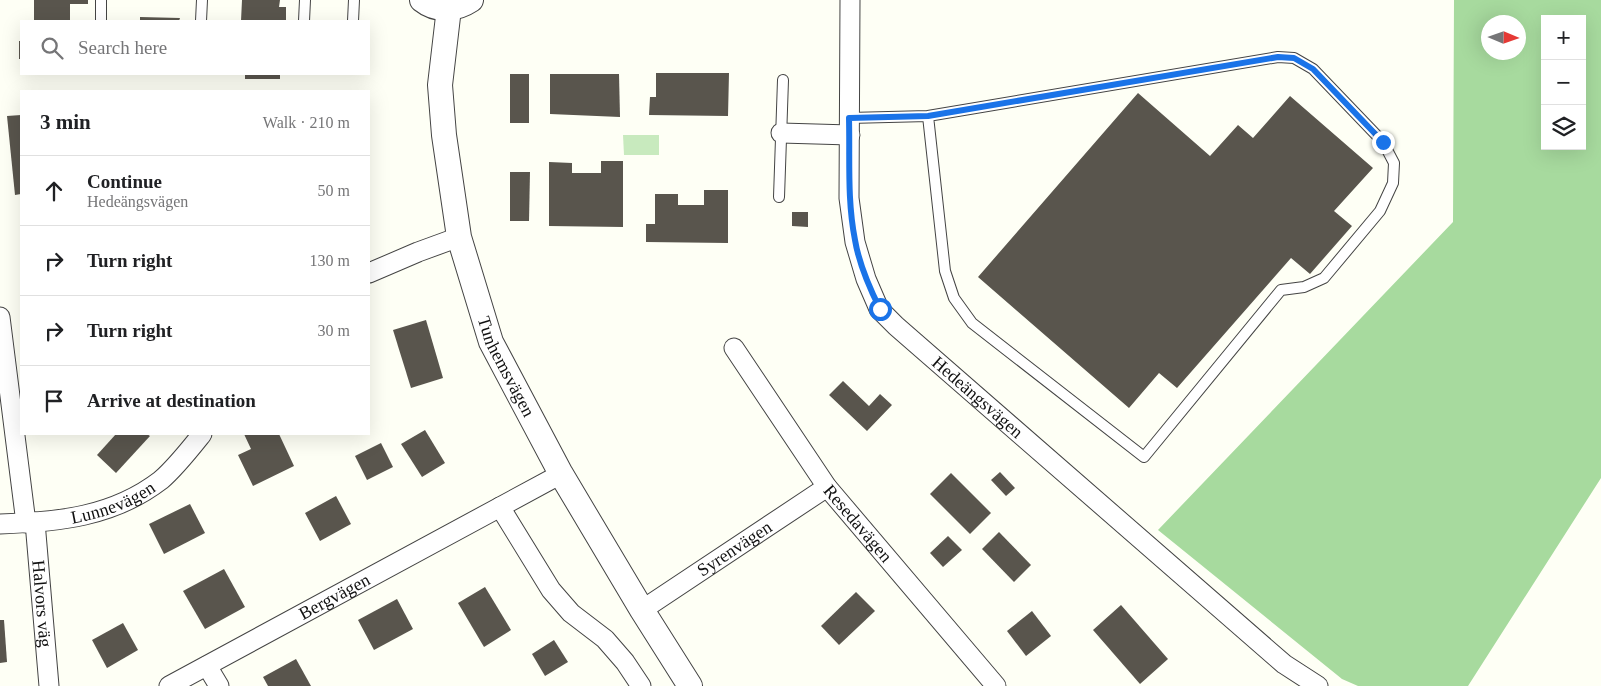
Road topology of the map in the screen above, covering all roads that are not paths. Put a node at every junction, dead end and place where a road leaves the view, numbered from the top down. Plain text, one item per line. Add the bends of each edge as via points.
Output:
1 (101, 0) edge
2 (202, 0) edge
3 (305, 0) edge
4 (354, 0) edge
5 (422, 0) edge
6 (850, 0) edge
7 (460, 4) edge
8 (101, 20) edge
9 (201, 20) edge
10 (304, 20) edge
11 (353, 20) edge
12 (783, 80) dead end
13 (928, 116) junction
14 (849, 126) junction
15 (781, 133) junction
16 (779, 197) dead end
17 (459, 237) junction
18 (370, 274) edge
19 (0, 316) edge
20 (734, 348) dead end
21 (201, 435) edge
22 (561, 474) junction
23 (827, 487) junction
24 (500, 507) junction
25 (30, 522) junction
26 (0, 524) edge
27 (642, 610) junction
28 (207, 666) junction
29 (50, 686) edge
30 (169, 686) edge
31 (219, 686) edge
32 (641, 686) edge
33 (690, 686) edge
34 (996, 686) edge
35 (1318, 686) edge

1 - 8 lane
2 - 9 lane
3 - 10 lane
4 - 11 lane
5 - 7 street via 436,7
6 - 14 street, Hedeängsvägen
7 - 17 street, Tunhemsvägen via 440,84
12 - 15 lane
13 - 13 lane via 1278,57 1294,58 1313,69 1383,142 1394,163 1393,183 1380,211 1324,278 1281,290 1144,457 972,324 954,298 945,271
13 - 14 lane
14 - 15 street
14 - 35 street, Hedeängsvägen via 849,198 855,242 866,279 880,309 1284,664
15 - 16 lane
17 - 18 street
17 - 22 street, Tunhemsvägen via 491,342
19 - 25 street, Halvors väg
20 - 23 street, Resedavägen
21 - 25 street, Lunnevägen via 162,479 135,496 107,510
22 - 24 street, Bergvägen
22 - 27 street, Tunhemsvägen
23 - 27 street, Syrenvägen
23 - 34 street, Resedavägen
24 - 28 street, Bergvägen
24 - 32 street via 551,590 571,613 605,639
25 - 26 street, Lunnevägen
25 - 29 street, Halvors väg
27 - 33 street, Tunhemsvägen
28 - 30 street, Bergvägen
28 - 31 street

